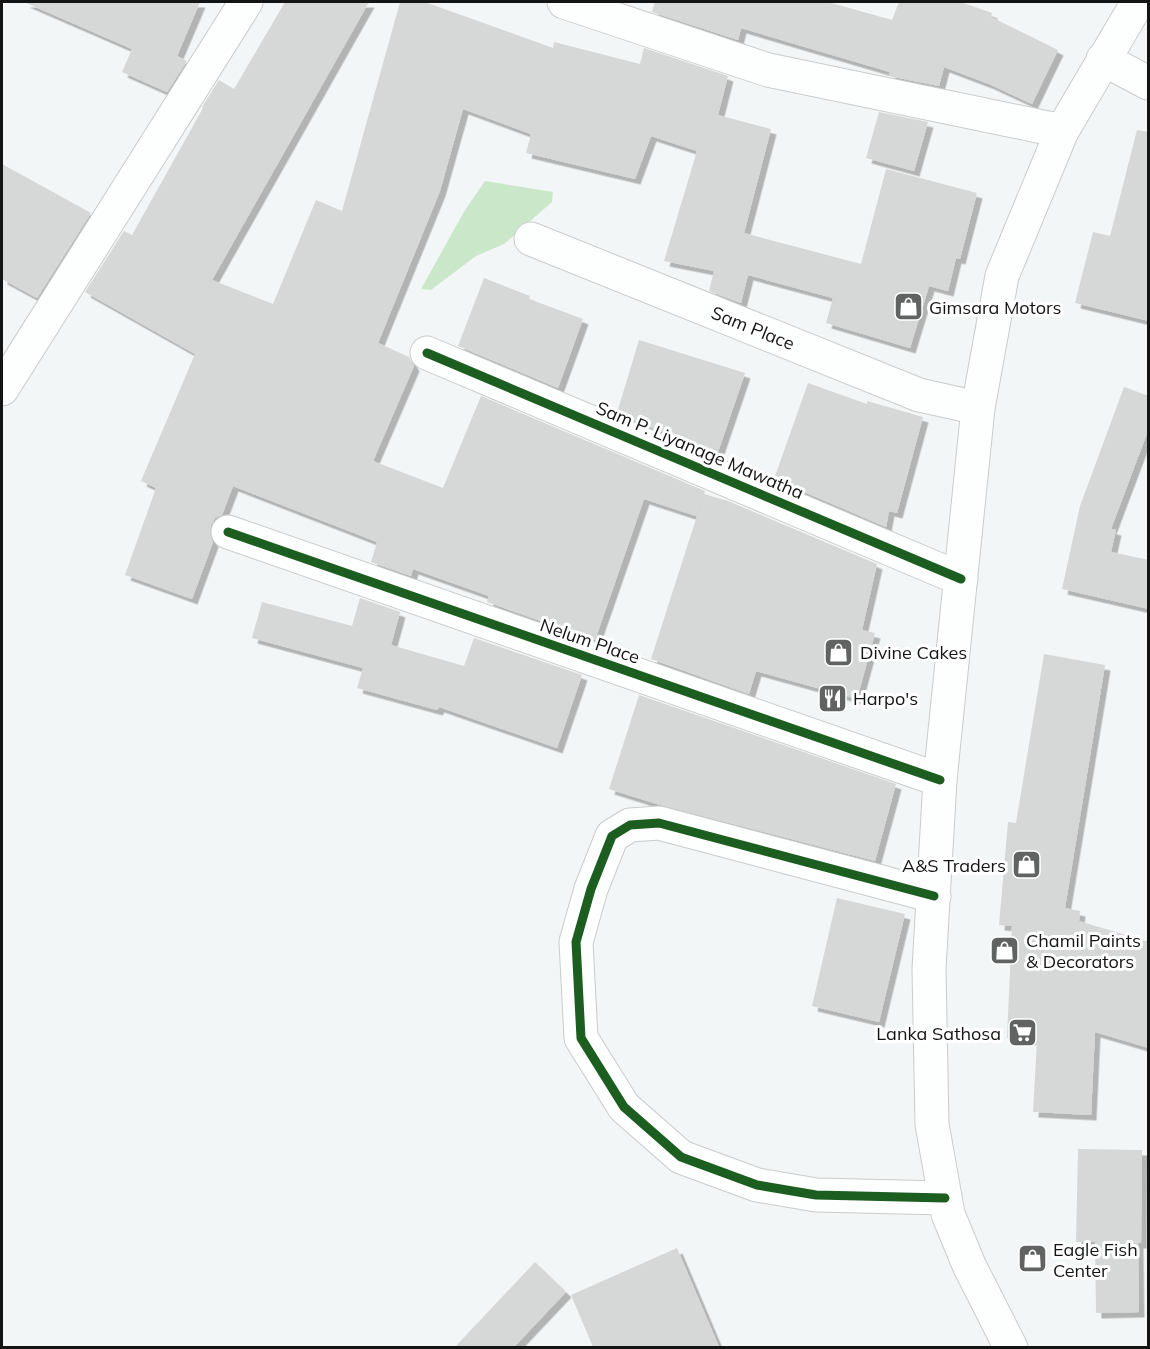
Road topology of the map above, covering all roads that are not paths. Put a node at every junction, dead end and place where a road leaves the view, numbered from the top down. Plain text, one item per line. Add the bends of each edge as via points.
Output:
1 (246, 2) edge
2 (564, 2) edge
3 (1138, 2) edge
4 (1103, 59) junction
5 (1149, 84) edge
6 (1062, 131) junction
7 (531, 239) dead end
8 (427, 352) dead end
9 (2, 389) edge
10 (978, 408) junction
11 (228, 532) dead end
12 (961, 579) junction
13 (940, 780) junction
14 (934, 897) junction
15 (945, 1198) junction
16 (1011, 1347) edge

1 - 9 street
2 - 6 street via 768,70
3 - 4 street
4 - 5 street
4 - 6 street
6 - 10 street via 1002,276
7 - 10 street, Sam Place via 918,395
8 - 12 street, Sam P. Liyanage Mawatha
10 - 12 street
11 - 13 street, Nelum Place
12 - 13 street
13 - 14 street
14 - 15 street via 929,969 932,1124
14 - 15 street via 659,823 630,825 612,836 576,942 581,1038 624,1107 681,1157 757,1185 806,1193
15 - 16 street via 969,1264

